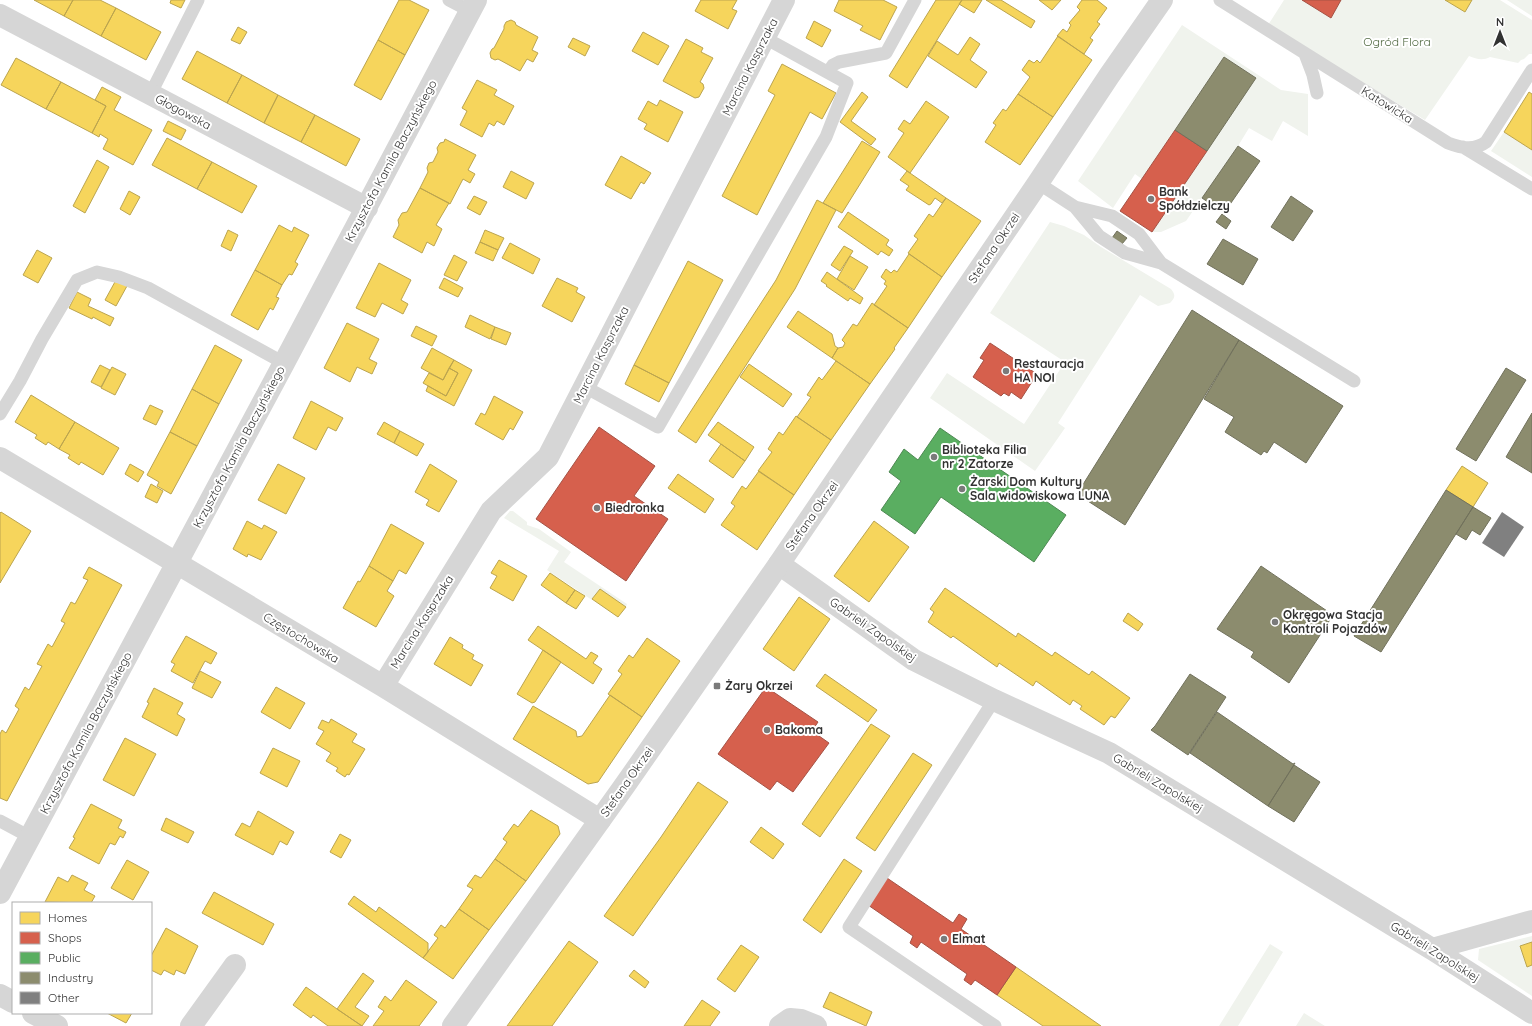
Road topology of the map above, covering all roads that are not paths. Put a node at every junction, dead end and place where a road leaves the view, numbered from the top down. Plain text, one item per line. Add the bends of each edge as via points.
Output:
1 (198, 0) edge
2 (449, 0) edge
3 (784, 0) edge
4 (915, 0) edge
5 (1162, 0) edge
6 (1220, 0) edge
7 (473, 5) edge
8 (0, 15) edge
9 (765, 38) junction
10 (1305, 54) junction
11 (1532, 70) edge
12 (828, 72) junction
13 (1317, 93) dead end
14 (150, 95) junction
15 (1463, 147) junction
16 (1038, 183) junction
17 (1532, 189) edge
18 (1075, 207) junction
19 (367, 208) junction
20 (1161, 262) junction
21 (284, 363) junction
22 (1354, 380) dead end
23 (585, 387) junction
24 (0, 414) edge
25 (0, 458) edge
26 (177, 564) junction
27 (779, 564) junction
28 (383, 686) junction
29 (994, 700) junction
30 (600, 820) junction
31 (0, 821) edge
32 (30, 836) junction
33 (0, 893) edge
34 (1532, 921) edge
35 (1432, 949) junction
36 (235, 965) dead end
37 (0, 995) edge
38 (12, 1001) edge
39 (1532, 1013) edge
40 (35, 1014) edge
41 (57, 1026) edge
42 (191, 1026) edge
43 (453, 1026) edge
44 (780, 1026) edge
45 (816, 1026) edge
46 (995, 1026) edge

1 - 14 lane
2 - 7 lane
3 - 9 street, Marcina Kasprzaka
4 - 12 lane via 886,53 839,62
5 - 16 street, Stefana Okrzei
6 - 10 lane, Katowicka
7 - 19 street, Krzysztofa Kamila Baczyńskiego
8 - 14 street, Głogowska
9 - 12 lane
9 - 23 street, Marcina Kasprzaka
10 - 13 lane
10 - 15 lane, Katowicka via 1448,143
11 - 15 lane, Katowicka via 1486,142 1475,148
12 - 23 lane via 847,83 826,137 658,427
14 - 19 street, Głogowska
15 - 17 lane
16 - 18 lane
16 - 27 street, Stefana Okrzei
18 - 20 lane via 1099,236 1125,253
18 - 20 lane via 1112,216 1139,234
19 - 21 street, Krzysztofa Kamila Baczyńskiego
20 - 22 lane
21 - 24 lane via 148,288 119,276 97,272 77,280
21 - 26 street, Krzysztofa Kamila Baczyńskiego
23 - 28 street, Marcina Kasprzaka via 548,456 491,511
25 - 26 street, Częstochowska
26 - 28 street, Częstochowska
26 - 32 street, Krzysztofa Kamila Baczyńskiego
27 - 29 street, Gabrieli Zapolskiej via 914,660
27 - 30 street, Stefana Okrzei
28 - 30 street, Częstochowska
29 - 35 street, Gabrieli Zapolskiej via 1109,753
29 - 46 lane via 849,927
30 - 43 street, Stefana Okrzei
31 - 32 lane
32 - 33 street, Krzysztofa Kamila Baczyńskiego
34 - 35 street
35 - 39 street, Gabrieli Zapolskiej
36 - 42 street
37 - 38 street
40 - 41 street
44 - 45 street via 790,1019 795,1019

